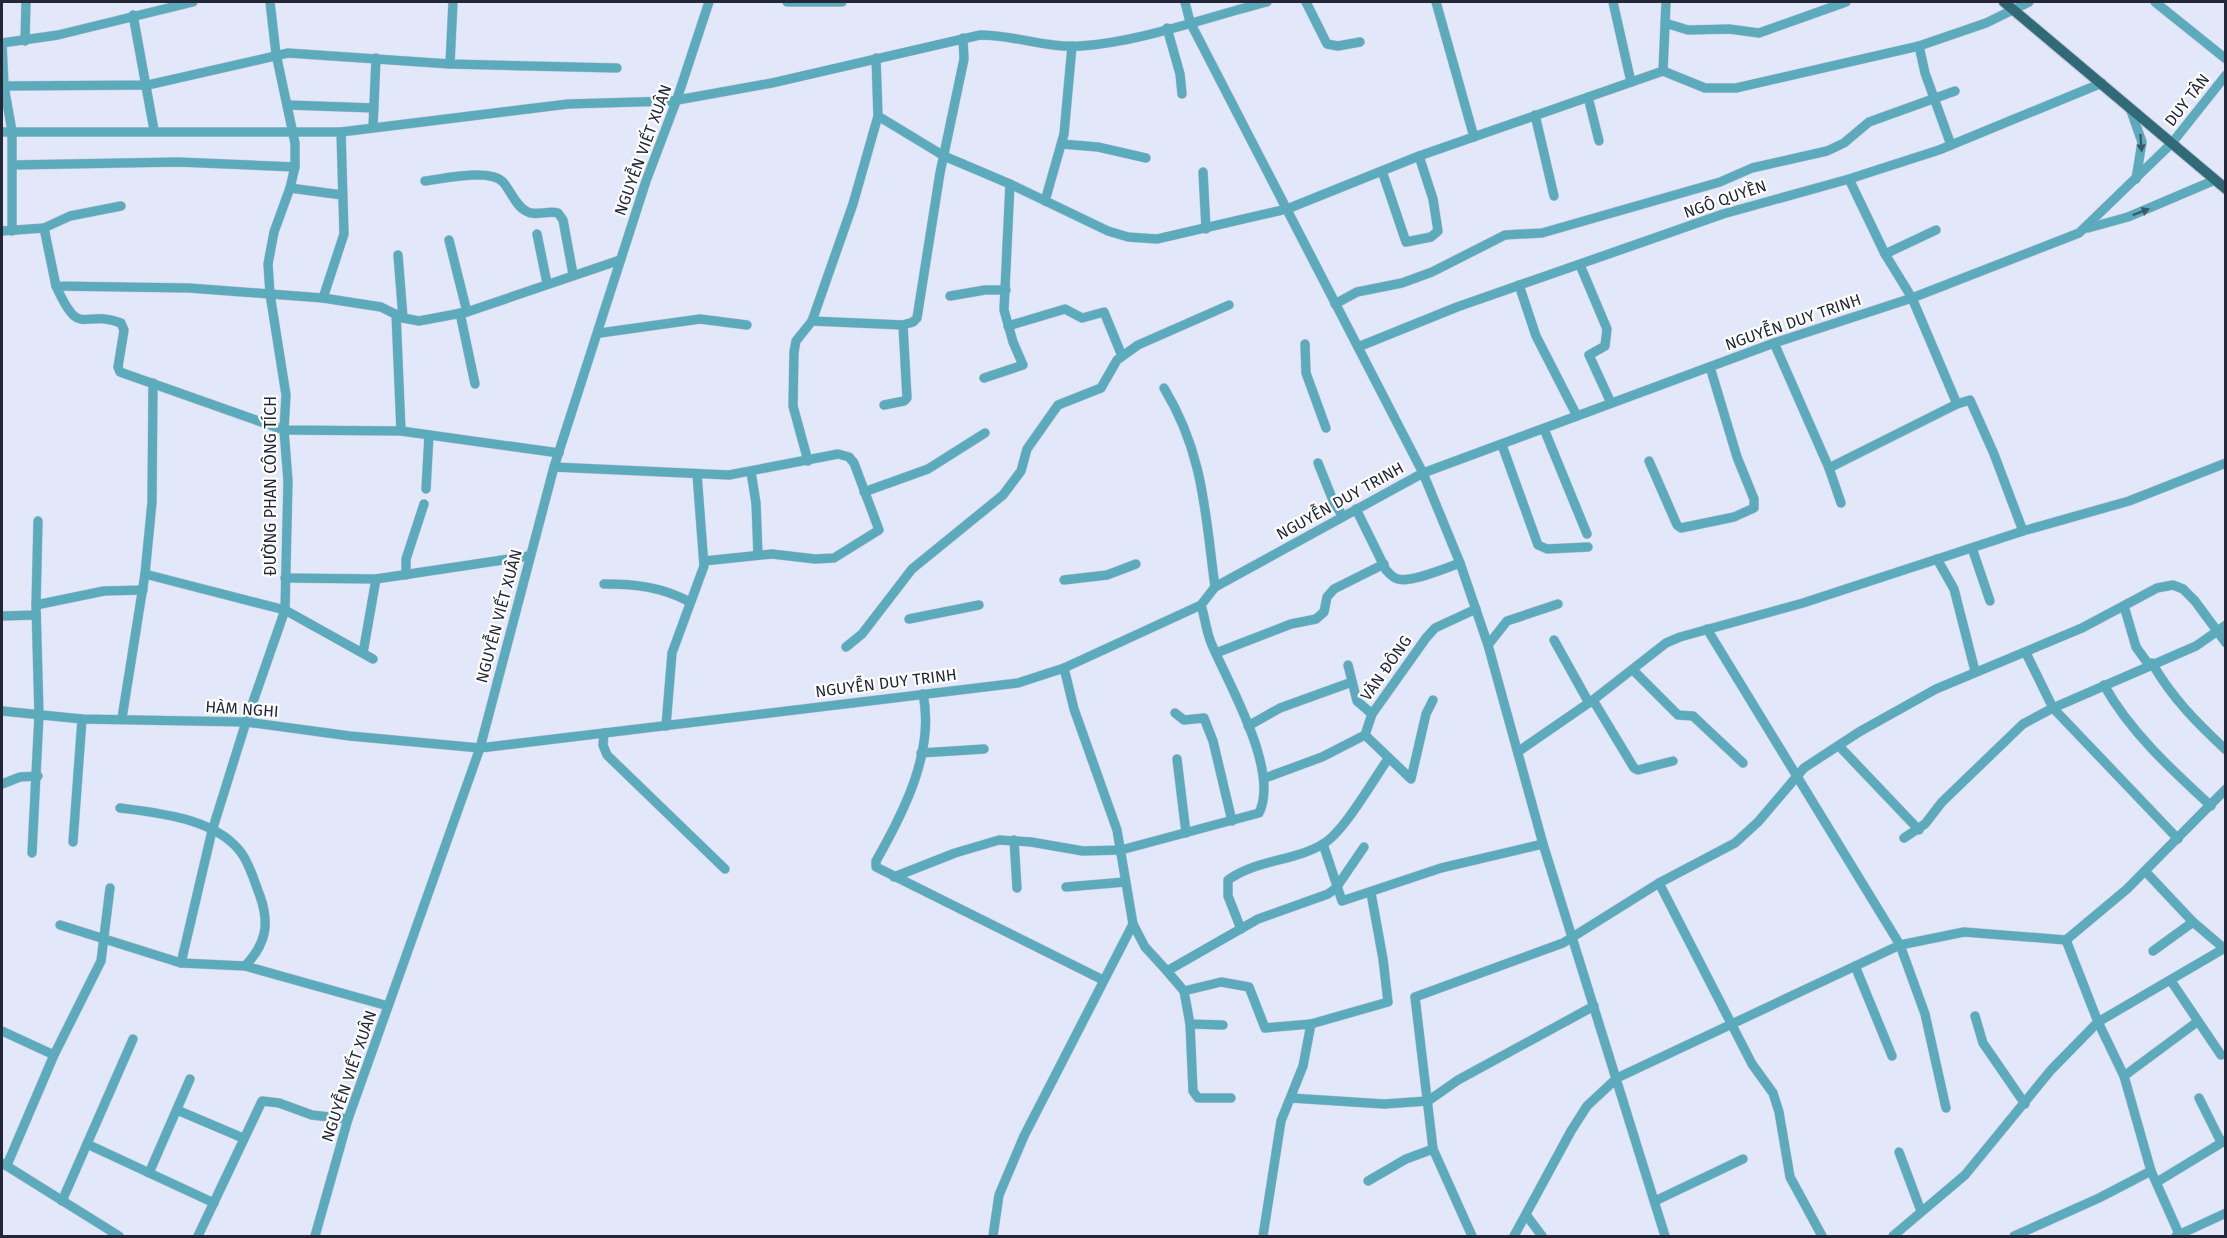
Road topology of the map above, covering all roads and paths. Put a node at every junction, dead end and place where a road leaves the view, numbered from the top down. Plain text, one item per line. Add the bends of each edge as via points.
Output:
1 (26, 2) edge
2 (193, 2) edge
3 (270, 2) edge
4 (453, 2) edge
5 (709, 2) edge
6 (787, 2) edge
7 (842, 2) edge
8 (1185, 2) edge
9 (1267, 2) edge
10 (1306, 2) edge
11 (1436, 2) edge
12 (1613, 2) edge
13 (1666, 2) edge
14 (1846, 2) edge
15 (2029, 2) edge
16 (2155, 2) edge
17 (2008, 5) edge
18 (133, 15) junction
19 (1190, 21) junction
20 (1665, 23) junction
21 (1167, 27) junction
22 (963, 38) junction
23 (25, 41) junction
24 (1360, 42) dead end
25 (2, 43) edge
26 (1072, 46) junction
27 (1919, 46) junction
28 (276, 54) junction
29 (376, 58) junction
30 (876, 58) junction
31 (2226, 58) edge
32 (450, 64) junction
33 (616, 68) dead end
34 (1664, 71) junction
35 (2226, 75) edge
36 (1632, 82) junction
37 (2102, 83) junction
38 (148, 85) junction
39 (4, 86) junction
40 (1955, 91) dead end
41 (1182, 94) dead end
42 (1588, 97) junction
43 (1933, 98) junction
44 (677, 99) junction
45 (288, 105) junction
46 (2129, 106) junction
47 (374, 108) junction
48 (1535, 115) junction
49 (878, 116) junction
50 (373, 128) junction
51 (154, 130) junction
52 (293, 130) junction
53 (12, 131) junction
54 (2, 132) edge
55 (341, 132) junction
56 (1474, 137) junction
57 (1599, 141) dead end
58 (2172, 143) junction
59 (1062, 144) junction
60 (1951, 145) junction
61 (944, 156) junction
62 (1419, 156) junction
63 (1146, 158) dead end
64 (295, 167) junction
65 (14, 170) junction
66 (1383, 171) junction
67 (1203, 172) dead end
68 (2, 176) edge
69 (1849, 179) junction
70 (2215, 180) junction
71 (425, 181) dead end
72 (2135, 181) junction
73 (1010, 184) junction
74 (290, 188) junction
75 (2226, 189) edge
76 (342, 195) junction
77 (1554, 196) dead end
78 (1045, 201) junction
79 (121, 206) dead end
80 (1287, 209) junction
81 (44, 228) junction
82 (1206, 229) junction
83 (2085, 229) junction
84 (1936, 230) dead end
85 (7, 231) edge
86 (537, 234) dead end
87 (449, 240) dead end
88 (1885, 254) junction
89 (398, 255) dead end
90 (620, 260) junction
91 (1580, 265) junction
92 (573, 274) junction
93 (547, 283) junction
94 (56, 285) junction
95 (1519, 285) junction
96 (1006, 290) junction
97 (270, 294) junction
98 (950, 296) dead end
99 (323, 298) junction
100 (1912, 298) junction
101 (1335, 304) junction
102 (1229, 305) dead end
103 (464, 313) junction
104 (400, 316) junction
105 (812, 321) junction
106 (747, 325) dead end
107 (903, 326) junction
108 (1008, 326) junction
109 (600, 333) junction
110 (1774, 343) junction
111 (1305, 344) dead end
112 (1358, 347) junction
113 (1122, 356) junction
114 (1710, 367) junction
115 (984, 378) dead end
116 (153, 383) junction
117 (475, 384) dead end
118 (1164, 388) dead end
119 (1611, 403) junction
120 (1957, 404) junction
121 (884, 405) dead end
122 (1577, 416) junction
123 (1326, 428) dead end
124 (1544, 429) junction
125 (284, 430) junction
126 (401, 431) junction
127 (985, 434) dead end
128 (429, 435) junction
129 (1502, 445) junction
130 (559, 453) junction
131 (808, 461) junction
132 (1649, 461) dead end
133 (1318, 463) dead end
134 (2226, 463) edge
135 (554, 468) junction
136 (1829, 468) junction
137 (751, 472) junction
138 (1423, 473) junction
139 (698, 474) junction
140 (426, 489) dead end
141 (864, 492) junction
142 (1841, 503) dead end
143 (424, 504) dead end
144 (1356, 509) junction
145 (1343, 516) junction
146 (38, 521) dead end
147 (2023, 531) junction
148 (1587, 534) dead end
149 (1588, 547) dead end
150 (1972, 548) junction
151 (758, 555) junction
152 (529, 556) junction
153 (1938, 559) junction
154 (704, 561) junction
155 (1460, 563) junction
156 (1136, 564) dead end
157 (1383, 564) junction
158 (146, 574) junction
159 (406, 575) junction
160 (285, 578) junction
161 (376, 579) junction
162 (1064, 580) dead end
163 (604, 584) dead end
164 (1215, 587) junction
165 (142, 590) junction
166 (1990, 601) dead end
167 (690, 603) junction
168 (1201, 604) junction
169 (1558, 604) dead end
170 (36, 605) junction
171 (978, 605) dead end
172 (2124, 606) junction
173 (1476, 609) junction
174 (285, 610) junction
175 (36, 615) junction
176 (2, 616) edge
177 (909, 619) dead end
178 (2226, 624) edge
179 (1707, 629) junction
180 (2216, 634) junction
181 (1554, 640) dead end
182 (2226, 643) edge
183 (1488, 645) junction
184 (846, 647) dead end
185 (363, 653) junction
186 (1216, 653) junction
187 (2026, 653) junction
188 (374, 659) dead end
189 (2150, 664) junction
190 (1348, 665) dead end
191 (1064, 668) junction
192 (1633, 670) junction
193 (1975, 671) junction
194 (1352, 682) junction
195 (2104, 685) junction
196 (923, 694) junction
197 (1433, 700) dead end
198 (1591, 702) junction
199 (2053, 708) junction
200 (2, 711) edge
201 (1174, 713) dead end
202 (1372, 714) junction
203 (39, 715) junction
204 (122, 718) junction
205 (82, 719) junction
206 (246, 722) junction
207 (666, 726) junction
208 (1248, 726) junction
209 (604, 733) junction
210 (1365, 735) junction
211 (1839, 746) junction
212 (480, 748) junction
213 (984, 749) dead end
214 (2226, 750) edge
215 (1519, 751) junction
216 (921, 753) junction
217 (1177, 759) dead end
218 (1388, 759) junction
219 (1673, 760) dead end
220 (1743, 763) dead end
221 (38, 776) junction
222 (1795, 777) junction
223 (1265, 778) junction
224 (2, 784) edge
225 (2226, 789) edge
226 (2211, 806) junction
227 (120, 808) dead end
228 (1232, 821) junction
229 (1919, 830) junction
230 (212, 831) junction
231 (1186, 833) junction
232 (1904, 838) dead end
233 (2178, 839) junction
234 (1014, 840) junction
235 (73, 842) dead end
236 (1323, 844) junction
237 (1543, 844) junction
238 (1364, 847) dead end
239 (1121, 850) junction
240 (32, 853) dead end
241 (722, 866) dead end
242 (2145, 871) junction
243 (894, 877) junction
244 (1125, 882) junction
245 (1659, 883) junction
246 (1066, 887) dead end
247 (110, 888) dead end
248 (1017, 888) dead end
249 (1336, 888) junction
250 (1371, 893) junction
251 (2193, 922) junction
252 (1133, 924) junction
253 (60, 925) dead end
254 (1241, 929) junction
255 (1573, 935) junction
256 (105, 940) junction
257 (2066, 940) junction
258 (1900, 945) junction
259 (2225, 949) edge
260 (2153, 951) dead end
261 (181, 963) junction
262 (245, 966) junction
263 (1855, 966) junction
264 (1167, 971) junction
265 (1103, 980) junction
266 (2171, 981) junction
267 (1184, 991) junction
268 (388, 1006) junction
269 (1594, 1006) junction
270 (1975, 1016) dead end
271 (2098, 1022) junction
272 (2197, 1022) junction
273 (1190, 1024) junction
274 (1311, 1024) junction
275 (1731, 1024) junction
276 (1223, 1025) dead end
277 (2, 1031) edge
278 (133, 1040) dead end
279 (54, 1055) junction
280 (2221, 1055) dead end
281 (1892, 1056) dead end
282 (2124, 1076) junction
283 (1617, 1077) junction
284 (190, 1079) dead end
285 (1231, 1098) dead end
286 (1291, 1098) junction
287 (2199, 1098) dead end
288 (1428, 1101) junction
289 (2025, 1104) junction
290 (1946, 1108) dead end
291 (177, 1110) junction
292 (348, 1119) junction
293 (243, 1138) junction
294 (2224, 1142) edge
295 (87, 1144) junction
296 (1433, 1149) junction
297 (1899, 1152) dead end
298 (1743, 1159) dead end
299 (4, 1164) edge
300 (2151, 1170) junction
301 (149, 1173) junction
302 (1368, 1181) dead end
303 (2157, 1182) junction
304 (62, 1201) junction
305 (1655, 1201) junction
306 (214, 1203) junction
307 (1921, 1211) junction
308 (2226, 1213) edge
309 (1527, 1216) junction
310 (118, 1236) edge
311 (198, 1236) edge
312 (315, 1236) edge
313 (993, 1236) edge
314 (1263, 1236) edge
315 (1472, 1236) edge
316 (1514, 1236) edge
317 (1542, 1236) edge
318 (1665, 1236) edge
319 (1822, 1236) edge
320 (1893, 1236) edge
321 (2014, 1236) edge
322 (2179, 1236) edge

1 - 23 street
2 - 18 street
3 - 28 street, ĐƯỜNG PHAN CÔNG TÍCH
4 - 32 street
5 - 44 street, NGUYỄN VIẾT XUÂN
6 - 7 street
8 - 19 street
9 - 19 street
10 - 24 street via 1328,44
11 - 56 street
12 - 36 street
13 - 20 street
14 - 20 street via 1759,33 1688,30
15 - 17 street
16 - 31 street
17 - 27 street via 1986,23
17 - 37 main road
18 - 23 street
18 - 38 street
19 - 21 street
19 - 80 street
20 - 34 street
21 - 26 street
21 - 41 street
22 - 26 street via 1000,35
22 - 30 street
22 - 61 street via 964,59
23 - 25 street
25 - 39 street
26 - 59 street
27 - 34 street via 1736,88 1706,88
27 - 43 street
28 - 29 street
28 - 38 street
28 - 45 street, ĐƯỜNG PHAN CÔNG TÍCH
29 - 32 street
29 - 47 street
30 - 44 street via 772,83
30 - 49 street
32 - 33 street
34 - 36 street
35 - 58 street, DUY TÂN
36 - 42 street
37 - 46 main road
37 - 60 street, NGÔ QUYỀN
38 - 39 street
38 - 51 street
39 - 53 street
40 - 43 street
42 - 48 street
42 - 57 street
43 - 60 street
43 - 101 street via 1869,122 1844,143 1827,151 1752,168 1720,182 1542,233 1505,235 1432,272 1357,292
44 - 50 street via 568,104
44 - 90 street, NGUYỄN VIẾT XUÂN
45 - 47 street
45 - 52 street, ĐƯỜNG PHAN CÔNG TÍCH
46 - 58 main road
46 -> 72 street via 2142,142
47 - 50 street
48 - 56 street
48 - 77 street
49 - 61 street
49 - 105 street via 853,204
50 - 55 street
51 - 52 street
51 - 53 street
52 - 55 street
52 - 64 street, ĐƯỜNG PHAN CÔNG TÍCH
53 - 54 street
53 - 65 street
55 - 76 street
56 - 62 street
58 - 70 main road
58 - 72 street, NGUYỄN DUY TRINH
59 - 63 street
59 - 78 street
60 - 69 street, NGÔ QUYỀN
61 - 73 street
61 - 107 street via 918,311 913,322
62 - 66 street
62 - 66 street via 1436,213 1438,231 1431,237 1406,242
64 - 65 street via 178,162
64 - 74 street, ĐƯỜNG PHAN CÔNG TÍCH
65 - 68 street
65 - 85 street
66 - 80 street
67 - 82 street
69 - 88 street
69 - 91 street, NGÔ QUYỀN via 1758,203
70 - 75 main road
83 -> 70 street via 2128,217
71 - 92 street via 495,177 524,210 558,213 563,220
72 - 83 street, NGUYỄN DUY TRINH
73 - 78 street
73 - 96 street
74 - 76 street
74 - 97 street, ĐƯỜNG PHAN CÔNG TÍCH via 274,232 268,264
76 - 99 street via 344,234
78 - 82 street via 1128,237 1157,239
79 - 81 street via 70,216
80 - 82 street
80 - 101 street
81 - 85 street
81 - 94 street
83 - 100 street, NGUYỄN DUY TRINH
84 - 88 street
86 - 93 street
87 - 103 street
88 - 100 street
89 - 104 street
90 - 92 street
90 - 109 street, NGUYỄN VIẾT XUÂN
91 - 95 street, NGÔ QUYỀN
91 - 119 street via 1607,329 1605,346 1589,355
92 - 93 street
93 - 103 street
94 - 97 street
94 - 116 street via 74,317 121,323 124,330 118,370
95 - 112 street, NGÔ QUYỀN
95 - 122 street via 1536,336
96 - 98 street
96 - 108 street via 1004,309
97 - 99 street
97 - 125 street, ĐƯỜNG PHAN CÔNG TÍCH via 286,394
99 - 104 street via 381,307
100 - 110 street, NGUYỄN DUY TRINH
100 - 120 street
101 - 112 street
102 - 113 street via 1185,322
103 - 104 street via 419,321
103 - 117 street
104 - 126 street
105 - 107 street
105 - 131 street via 796,341 792,372 793,406
106 - 109 street via 700,319
107 - 121 street via 908,398
108 - 113 street via 1065,309 1082,318 1104,312
108 - 115 street via 1023,365
109 - 130 street, NGUYỄN VIẾT XUÂN
110 - 114 street, NGUYỄN DUY TRINH
110 - 136 street
111 - 123 street via 1306,374
112 - 138 street
113 - 184 street via 1101,388 1058,405 1003,495 912,569 862,634
114 - 119 street, NGUYỄN DUY TRINH
114 - 132 street via 1754,508 1734,517 1681,528
116 - 125 street
116 - 158 street via 152,502
118 - 164 street via 1196,458
119 - 122 street, NGUYỄN DUY TRINH
120 - 136 street
120 - 147 street via 1971,400
122 - 124 street, NGUYỄN DUY TRINH
124 - 129 street, NGUYỄN DUY TRINH
124 - 148 street
125 - 126 street
125 - 160 street, ĐƯỜNG PHAN CÔNG TÍCH via 288,481
126 - 128 street
127 - 141 street via 928,469
128 - 130 street
128 - 140 street
129 - 138 street, NGUYỄN DUY TRINH
129 - 149 street via 1538,545 1548,549
130 - 135 street, NGUYỄN VIẾT XUÂN
131 - 137 street
131 - 141 street via 838,454 849,457
133 - 145 street
134 - 147 street via 2129,501
135 - 139 street
135 - 152 street, NGUYỄN VIẾT XUÂN
136 - 142 street
137 - 139 street
137 - 151 street
138 - 144 street, NGUYỄN DUY TRINH
138 - 155 street
139 - 154 street
141 - 151 street via 879,530 840,556 815,559
143 - 159 street via 406,559
144 - 145 street, NGUYỄN DUY TRINH
144 - 157 street
145 - 164 street, NGUYỄN DUY TRINH
146 - 170 street
147 - 150 street
150 - 153 street
150 - 166 street
151 - 154 street
152 - 159 street
152 - 212 street, NGUYỄN VIẾT XUÂN
153 - 179 street
153 - 193 street via 1954,589
154 - 167 street
155 - 157 street via 1400,580
155 - 173 street
156 - 162 street via 1107,575
157 - 186 street via 1334,589 1316,620 1291,624
158 - 165 street
158 - 174 street
159 - 161 street
160 - 161 street
160 - 174 street, ĐƯỜNG PHAN CÔNG TÍCH
161 - 185 street
163 - 167 street via 666,590
164 - 168 street, NGUYỄN DUY TRINH
165 - 170 street via 104,591
165 - 204 street
167 - 207 street via 669,666
168 - 186 street
168 - 191 street, NGUYỄN DUY TRINH
169 - 183 street via 1507,621
170 - 175 street
171 - 177 street
172 - 180 street via 2157,588 2173,585 2195,601
172 - 187 street
172 - 189 street via 2136,647
173 - 183 street
173 - 202 street, VĂN ĐÔNG via 1435,627
174 - 185 street
174 - 206 street, ĐƯỜNG PHAN CÔNG TÍCH
175 - 176 street
175 - 203 street
178 - 180 street
179 - 192 street via 1666,644
179 - 222 street
180 - 182 street
180 - 189 street
181 - 198 street
183 - 215 street
185 - 188 street
186 - 208 street
187 - 193 street
187 - 199 street
189 - 195 street
189 - 214 street via 2188,715
190 - 194 street
191 - 196 street, NGUYỄN DUY TRINH via 1018,683
191 - 239 street
192 - 198 street
192 - 220 street via 1678,715 1693,716
193 - 211 street via 1897,710
194 - 202 street via 1357,701
194 - 208 street via 1280,708
195 - 199 street
195 - 226 street via 2118,710 2175,774
196 - 207 street, NGUYỄN DUY TRINH
196 - 216 street via 926,720
197 - 218 street via 1411,779
198 - 215 street
198 - 219 street via 1634,768
199 - 229 street via 2023,724 1996,748
199 - 233 street
200 - 203 street, HÀM NGHI
201 - 228 street via 1184,720 1204,718
202 - 210 street, VĂN ĐÔNG
203 - 205 street, HÀM NGHI
203 - 221 street
204 - 205 street, HÀM NGHI
204 - 206 street, HÀM NGHI
205 - 235 street
206 - 212 street, HÀM NGHI
206 - 230 street, ĐƯỜNG PHAN CÔNG TÍCH
207 - 209 street, NGUYỄN DUY TRINH
208 - 223 street
209 - 212 street, NGUYỄN DUY TRINH
209 - 241 street via 607,755
210 - 218 street
210 - 223 street via 1322,757
211 - 222 street
211 - 229 street
212 - 268 street, NGUYỄN VIẾT XUÂN
213 - 216 street
215 - 237 street
216 - 243 street via 909,795 876,861 876,867
217 - 231 street
218 - 236 street via 1350,814
221 - 224 street
221 - 240 street
222 - 245 street via 1748,833
222 - 258 street
223 - 228 street via 1259,813
225 - 226 street
226 - 233 street
227 - 230 street via 172,816
228 - 231 street
229 - 232 street
230 - 261 street, ĐƯỜNG PHAN CÔNG TÍCH
230 - 262 street via 231,842 245,858 265,912 263,942
231 - 239 street
233 - 242 street
234 - 239 street via 1083,851
234 - 243 street via 986,843
234 - 248 street
236 - 249 street
236 - 254 street via 1250,868 1228,880 1228,896
237 - 250 street via 1441,868
237 - 255 street
238 - 249 street
239 - 244 street
242 - 251 street
242 - 257 street
243 - 265 street
244 - 246 street
244 - 252 street
245 - 255 street
245 - 275 street
247 - 256 street
249 - 250 street via 1342,901
249 - 254 street
250 - 274 street via 1388,1002
251 - 259 street
251 - 260 street
252 - 264 street via 1145,947
252 - 265 street
253 - 256 street
254 - 264 street
255 - 269 street
255 - 288 street via 1563,943 1415,997
256 - 261 street
256 - 279 street via 101,961
257 - 258 street via 1964,932
257 - 271 street
258 - 263 street
258 - 290 street via 1924,1014
259 - 266 street
261 - 262 street
262 - 268 street
263 - 275 street
263 - 281 street
264 - 267 street
265 - 313 street via 1020,1146 999,1195
266 - 271 street
266 - 272 street
267 - 273 street
267 - 274 street via 1221,982 1249,987 1265,1028
268 - 292 street, NGUYỄN VIẾT XUÂN
269 - 283 street
269 - 288 street via 1458,1080
270 - 289 street via 1983,1044
271 - 282 street
271 - 289 street via 2074,1044
272 - 280 street
272 - 282 street
273 - 276 street
273 - 285 street via 1192,1091 1198,1098
274 - 286 street via 1303,1066
275 - 283 street
275 - 319 street via 1773,1093 1790,1177
277 - 279 street
278 - 295 street
279 - 299 street
282 - 300 street
283 - 305 street
283 - 309 street via 1587,1106 1570,1131
284 - 291 street
286 - 288 street via 1384,1104
286 - 314 street via 1281,1122
287 - 294 street
288 - 296 street
289 - 307 street via 1965,1174
291 - 293 street
291 - 301 street
292 - 293 street via 312,1115 262,1101
292 - 312 street, NGUYỄN VIẾT XUÂN
293 - 306 street
294 - 303 street
295 - 301 street
295 - 304 street
296 - 302 street
296 - 315 street
297 - 307 street
298 - 305 street
299 - 304 street
300 - 303 street
300 - 321 street
301 - 306 street
303 - 322 street
304 - 310 street
305 - 318 street
306 - 311 street
307 - 320 street
308 - 322 street
309 - 316 street
309 - 317 street

